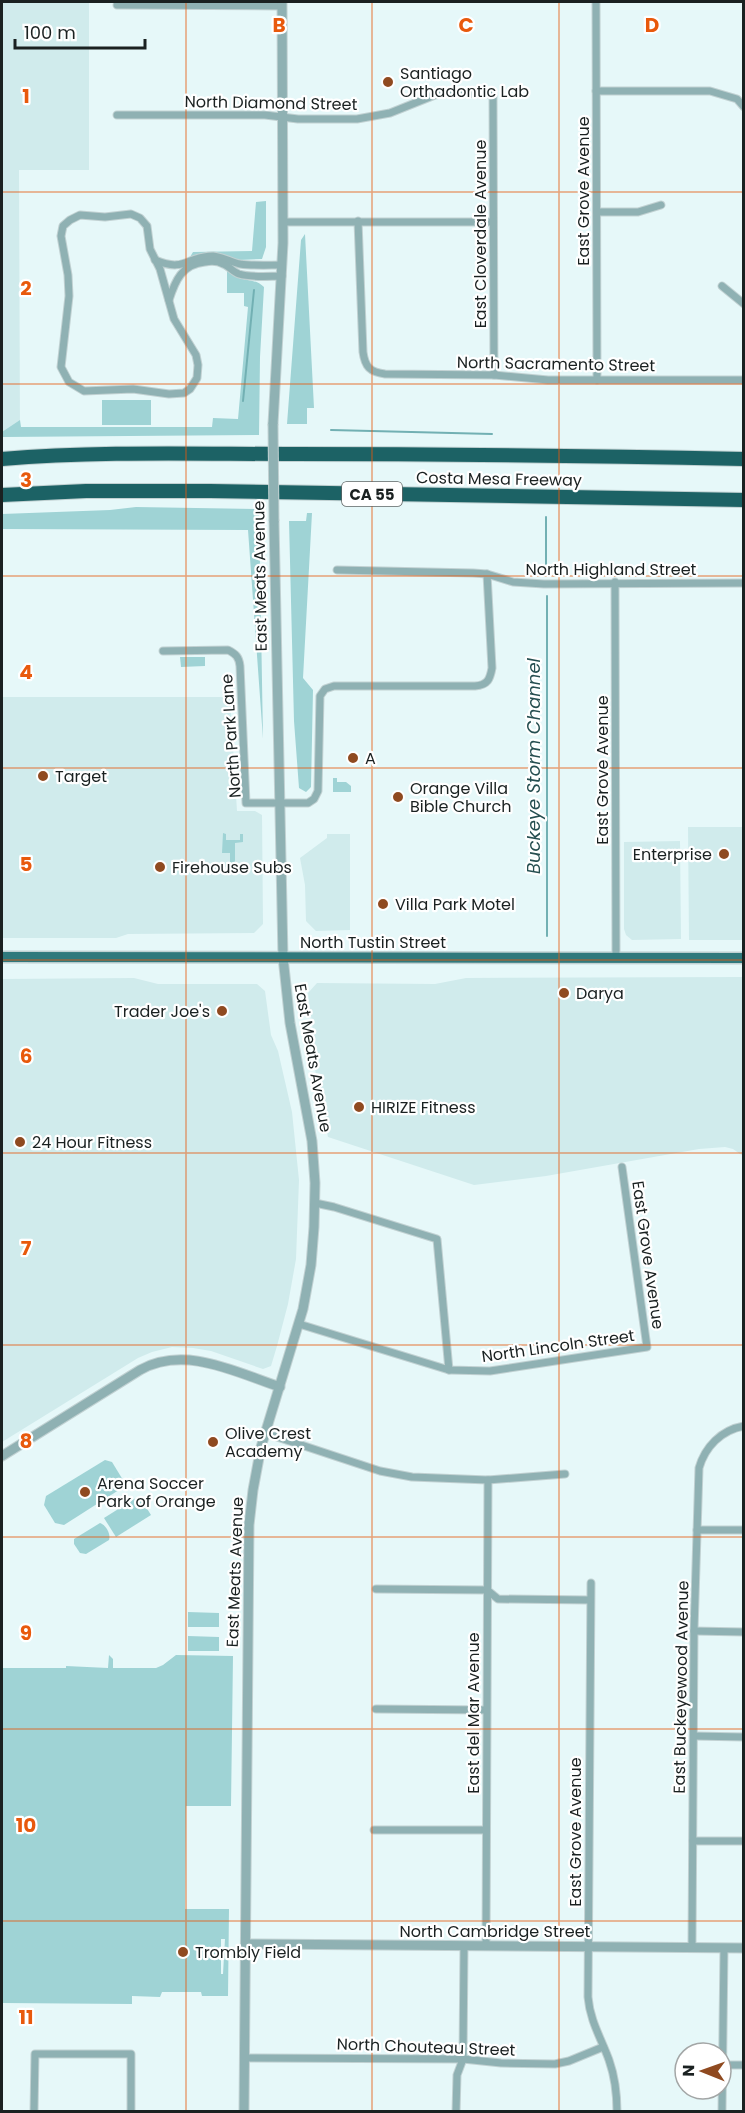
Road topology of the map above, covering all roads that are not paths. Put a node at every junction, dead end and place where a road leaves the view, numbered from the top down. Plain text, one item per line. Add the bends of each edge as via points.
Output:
1 (596, 2) edge
2 (223, 4) edge
3 (282, 4) edge
4 (117, 5) dead end
5 (596, 90) junction
6 (493, 94) joint
7 (744, 107) edge
8 (117, 115) dead end
9 (282, 118) junction
10 (661, 205) dead end
11 (597, 212) junction
12 (358, 221) junction
13 (283, 222) junction
14 (493, 222) junction
15 (155, 260) junction
16 (282, 265) junction
17 (282, 276) junction
18 (722, 286) dead end
19 (169, 300) junction
20 (744, 304) edge
21 (494, 375) junction
22 (597, 380) junction
23 (744, 380) edge
24 (2, 459) edge
25 (744, 459) edge
26 (2, 495) edge
27 (744, 500) edge
28 (337, 570) dead end
29 (487, 574) junction
30 (615, 582) junction
31 (744, 583) edge
32 (163, 651) dead end
33 (280, 804) junction
34 (2, 957) edge
35 (283, 957) junction
36 (616, 958) junction
37 (744, 958) edge
38 (622, 1167) dead end
39 (315, 1203) junction
40 (299, 1324) junction
41 (647, 1347) joint
42 (449, 1370) junction
43 (280, 1387) junction
44 (744, 1426) edge
45 (265, 1433) junction
46 (2, 1456) edge
47 (565, 1474) dead end
48 (488, 1480) junction
49 (697, 1530) junction
50 (744, 1530) edge
51 (591, 1583) dead end
52 (375, 1589) dead end
53 (487, 1590) junction
54 (590, 1600) junction
55 (694, 1631) junction
56 (744, 1632) edge
57 (376, 1709) dead end
58 (486, 1710) junction
59 (694, 1736) junction
60 (744, 1737) edge
61 (374, 1830) dead end
62 (486, 1830) junction
63 (744, 1840) edge
64 (693, 1841) junction
65 (246, 1944) junction
66 (464, 1946) junction
67 (486, 1946) junction
68 (588, 1947) junction
69 (692, 1947) junction
70 (724, 1948) junction
71 (744, 1948) edge
72 (723, 2041) edge
73 (603, 2047) junction
74 (245, 2058) junction
75 (463, 2059) junction
76 (34, 2112) edge
77 (131, 2112) edge
78 (244, 2112) edge
79 (456, 2112) edge
80 (617, 2112) edge

1 - 5 street, East Grove Avenue
2 - 3 street
2 - 4 street
3 - 9 street, East Meats Avenue
5 - 7 street via 710,91 737,99
5 - 11 street, East Grove Avenue
6 - 9 street, North Diamond Street via 435,95 390,113 357,119
6 - 14 street, East Cloverdale Avenue
8 - 9 street, North Diamond Street
9 - 13 street, East Meats Avenue
10 - 11 street via 638,212
11 - 22 street, East Grove Avenue
12 - 13 street
12 - 14 street
12 - 21 street, North Sacramento Street via 363,351 368,369 386,374
13 - 16 street, East Meats Avenue
14 - 21 street, East Cloverdale Avenue
15 - 16 street via 178,266 211,256 239,264
15 - 19 street
15 - 19 street via 147,226 136,216 80,215 63,226 69,296 60,363 66,379 88,392 187,391 197,378 197,359 176,324
16 - 17 street, East Meats Avenue
17 - 19 street via 244,275 219,262 201,262 181,273
17 - 33 street, East Meats Avenue, bridge via 273,424
18 - 20 street
21 - 22 street, North Sacramento Street
22 - 23 street, North Sacramento Street
24 - 25 highway, Costa Mesa Freeway via 91,454 521,454
26 - 27 highway, Costa Mesa Freeway / CA 55 via 86,490
28 - 29 street, North Highland Street
29 - 30 street, North Highland Street via 525,584
29 - 33 street, North Park Lane via 492,668 489,681 325,689 320,696 316,795 308,803
30 - 31 street, North Highland Street
30 - 36 street, East Grove Avenue
32 - 33 street, North Park Lane via 228,650 239,658 246,803
33 - 35 street, East Meats Avenue
34 - 35 main road, North Tustin Street
35 - 36 main road, North Tustin Street
35 - 39 street, East Meats Avenue via 290,1023 310,1125
36 - 37 main road, North Tustin Street
38 - 41 street, East Grove Avenue
39 - 40 street, East Meats Avenue via 311,1265
39 - 42 street via 437,1239
40 - 42 street, North Lincoln Street
40 - 43 street, East Meats Avenue
41 - 42 street, North Lincoln Street via 490,1371
43 - 45 street, East Meats Avenue
43 - 46 street via 204,1362 164,1361 140,1370
44 - 49 street, East Buckeyewood Avenue via 720,1435 707,1448 699,1468
45 - 48 street via 394,1475
45 - 65 street, East Meats Avenue via 253,1490 248,1544
47 - 48 street
48 - 53 street, East del Mar Avenue
49 - 50 street
49 - 55 street, East Buckeyewood Avenue
51 - 54 street, East Grove Avenue
52 - 53 street
53 - 54 street via 498,1599
53 - 58 street, East del Mar Avenue
54 - 68 street, East Grove Avenue
55 - 56 street
55 - 59 street, East Buckeyewood Avenue
57 - 58 street
58 - 62 street, East del Mar Avenue
59 - 60 street
59 - 64 street, East Buckeyewood Avenue
61 - 62 street
62 - 67 street, East del Mar Avenue
63 - 64 street
64 - 69 street, East Buckeyewood Avenue
65 - 66 street, North Cambridge Street
65 - 74 street, East Meats Avenue
66 - 67 street, North Cambridge Street
66 - 75 street
67 - 68 street, North Cambridge Street
68 - 69 street, North Cambridge Street
68 - 73 street, East Grove Avenue via 589,2012
69 - 70 street, North Cambridge Street
70 - 71 street, North Cambridge Street
70 - 72 street
73 - 75 street, North Chouteau Street via 555,2064
73 - 80 street, East Grove Avenue via 616,2082
74 - 75 street, North Chouteau Street
74 - 78 street, East Meats Avenue
75 - 79 street via 457,2074
76 - 77 street via 35,2054 131,2054

